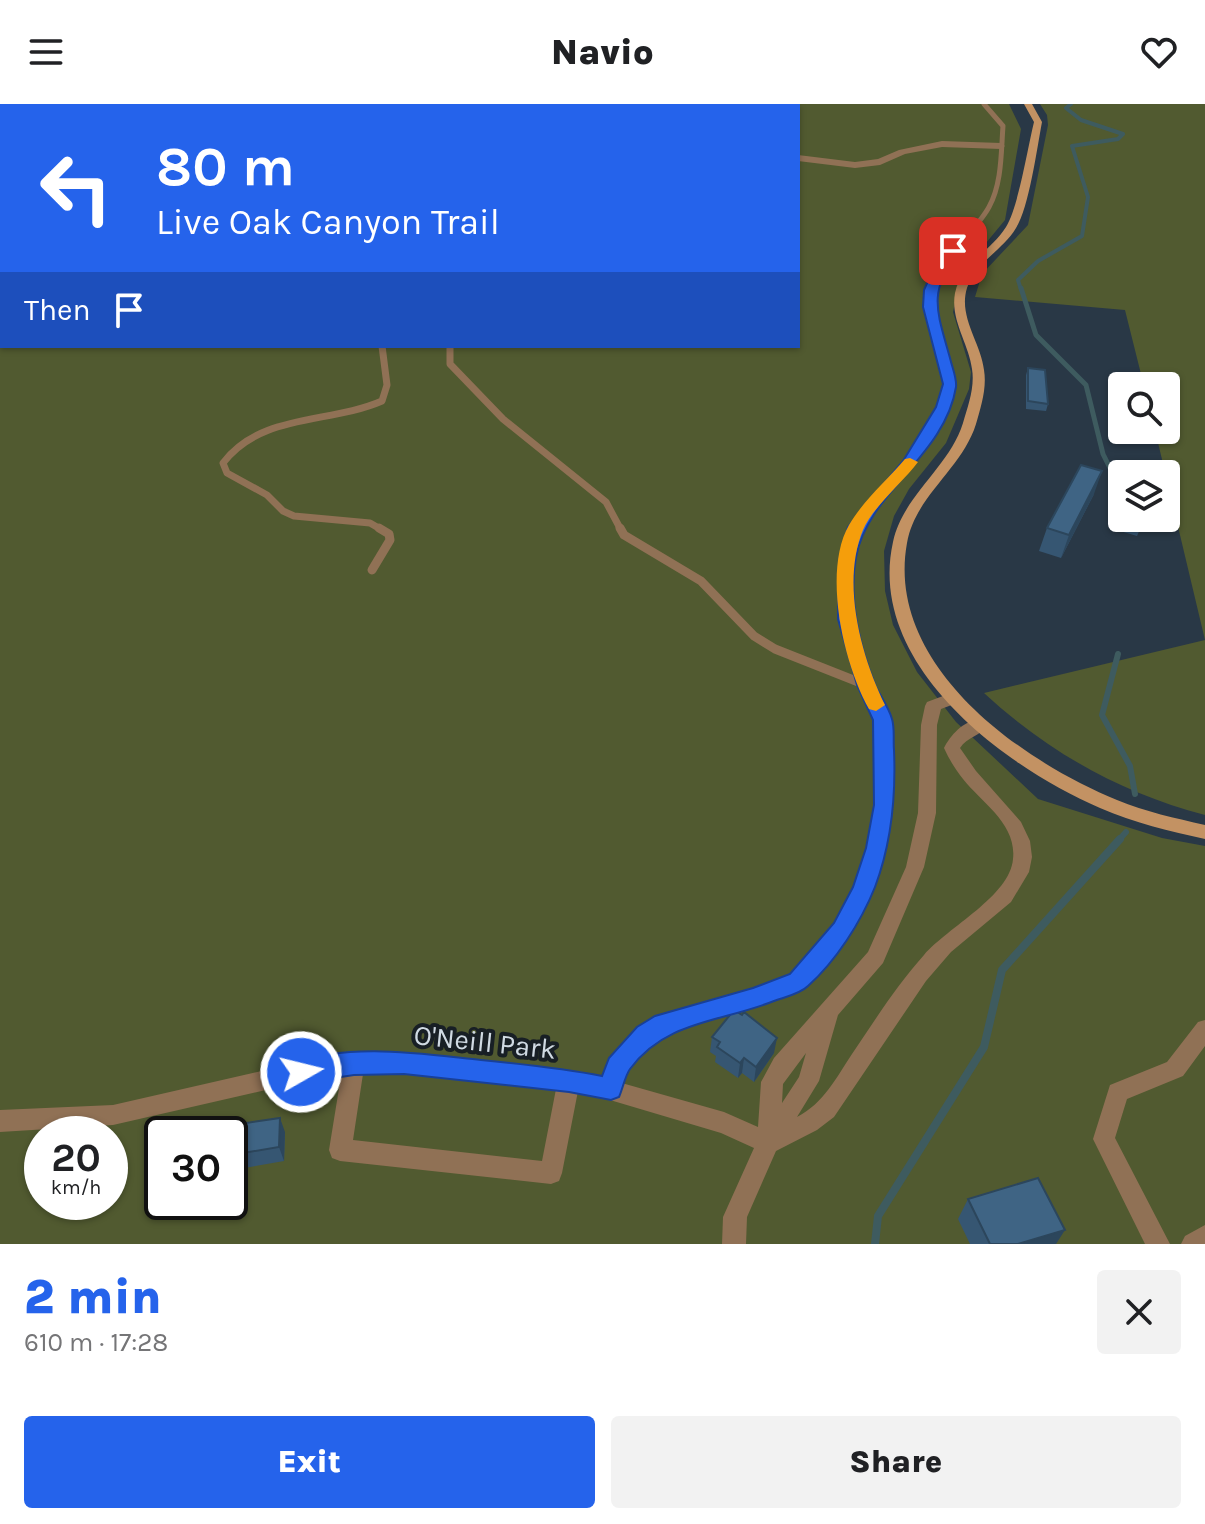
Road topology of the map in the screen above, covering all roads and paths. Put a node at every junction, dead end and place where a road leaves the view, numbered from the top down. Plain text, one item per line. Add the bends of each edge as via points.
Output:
1 (984, 104) edge
2 (1028, 104) edge
3 (1001, 146) junction
4 (800, 158) edge
5 (382, 348) edge
6 (450, 348) edge
7 (372, 570) dead end
8 (866, 685) junction
9 (951, 699) junction
10 (979, 725) junction
11 (928, 761) junction
12 (961, 765) junction
13 (1205, 832) edge
14 (1205, 1029) edge
15 (354, 1064) junction
16 (569, 1080) junction
17 (611, 1089) junction
18 (0, 1121) edge
19 (768, 1143) junction
20 (1205, 1237) edge
21 (734, 1244) edge
22 (1158, 1244) edge
23 (1193, 1244) edge

1 - 3 lane via 1003,126
2 - 9 main road via 1038,122 1016,219 961,289 979,378 964,438 899,541 902,617
3 - 4 street via 942,144 855,165
3 - 8 lane via 991,203 941,265 930,290 950,384 943,407 909,464 856,527 847,560 847,619
5 - 7 lane via 387,385 382,401 369,409 266,431 235,447 223,463 227,473 267,495 283,511 370,523 389,534
6 - 8 lane via 450,364 503,419 606,502 624,535 701,581 754,636
8 - 17 lane via 883,720 884,805 864,888 842,930 798,981 664,1024 645,1035 617,1066
9 - 10 main road
9 - 11 street via 933,706
10 - 12 street via 958,737 952,748
10 - 13 main road via 1092,797
11 - 12 street
11 - 19 street via 927,813 915,867 876,957 831,1008 808,1081
12 - 19 street via 1022,836 1018,880 945,945 823,1113
14 - 22 street via 1175,1069 1118,1092 1104,1139
15 - 16 street, O'Neill Park via 404,1063
15 - 16 street via 340,1150 551,1173
15 - 18 street, O'Neill Park via 249,1082 113,1115
16 - 17 street, O'Neill Park
17 - 19 street, O'Neill Park via 724,1123
19 - 21 street via 735,1217
20 - 23 street

